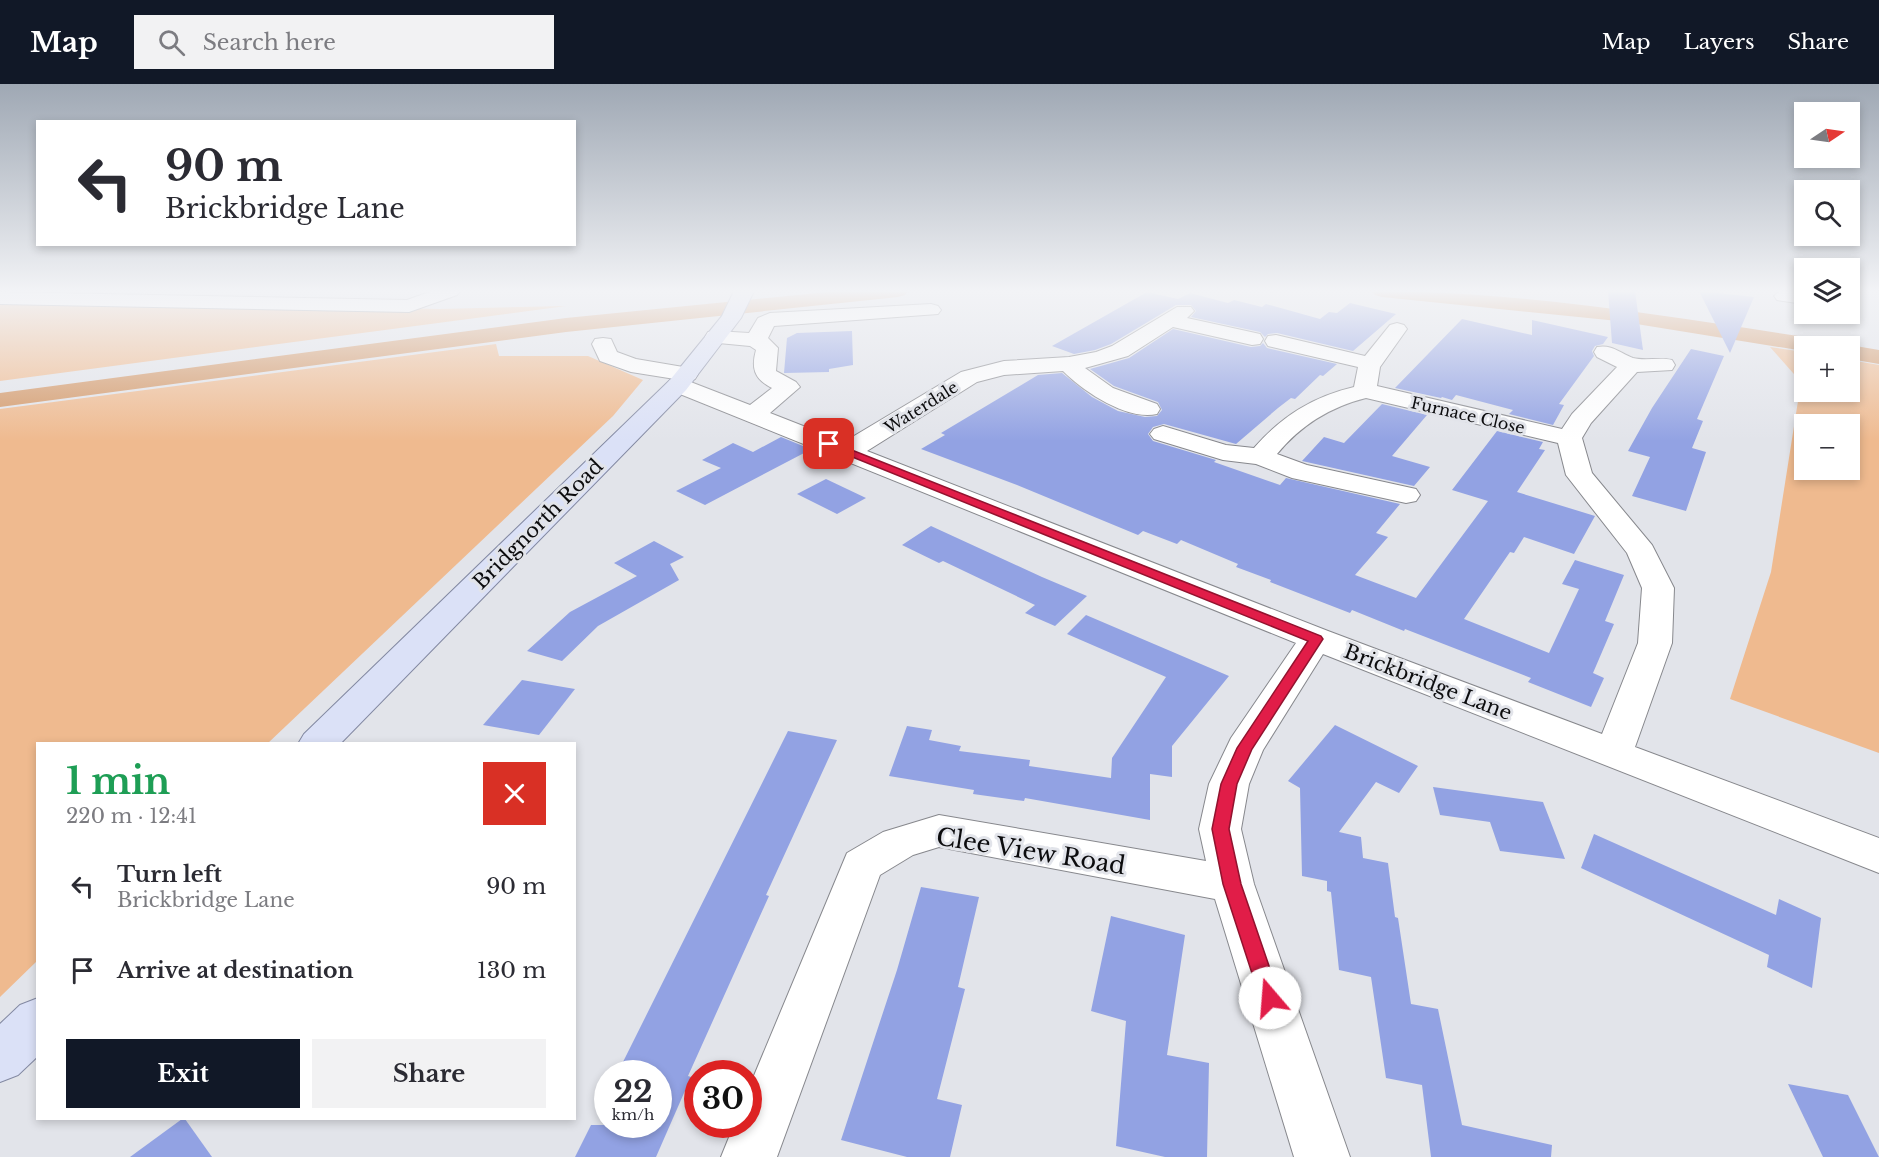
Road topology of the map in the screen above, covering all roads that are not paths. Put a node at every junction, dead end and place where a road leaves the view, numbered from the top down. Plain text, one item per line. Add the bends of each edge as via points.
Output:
1 (713, 341) edge
2 (757, 341) edge
3 (1140, 341) edge
4 (1282, 341) edge
5 (1389, 341) edge
6 (603, 344) dead end
7 (1069, 364) junction
8 (1371, 364) junction
9 (1664, 365) dead end
10 (683, 380) junction
11 (1366, 391) junction
12 (1148, 409) dead end
13 (752, 415) junction
14 (1163, 434) dead end
15 (1569, 438) junction
16 (848, 451) junction
17 (1262, 457) junction
18 (1406, 495) dead end
19 (1316, 639) junction
20 (319, 742) edge
21 (1613, 754) junction
22 (1879, 856) edge
23 (1232, 884) junction
24 (36, 1023) edge
25 (0, 1058) edge
26 (749, 1157) edge
27 (1322, 1157) edge

1 - 10 main road, Bridgnorth Road
2 - 13 street via 767,348 762,368 767,377 788,387
3 - 7 street, Waterdale via 1101,358
4 - 8 street, Waterdale
5 - 8 street
6 - 10 street, Brickbridge Lane via 608,356
7 - 12 street via 1114,405
7 - 16 street, Waterdale via 1024,365 980,372
8 - 11 street via 1364,378
9 - 15 street via 1618,359
10 - 13 street, Brickbridge Lane
10 - 20 main road, Bridgnorth Road
11 - 15 street, Furnace Close
11 - 17 street via 1328,403 1290,424
13 - 16 street, Brickbridge Lane
14 - 17 street via 1223,452
15 - 21 street via 1579,475 1641,551 1658,588 1656,643
16 - 19 street, Brickbridge Lane
17 - 18 street via 1301,472
19 - 21 street, Brickbridge Lane
19 - 23 street via 1245,748 1229,784 1220,829
21 - 22 street, Brickbridge Lane
23 - 26 street, Clee View Road via 939,831 888,846 862,865
23 - 27 street
24 - 25 main road

